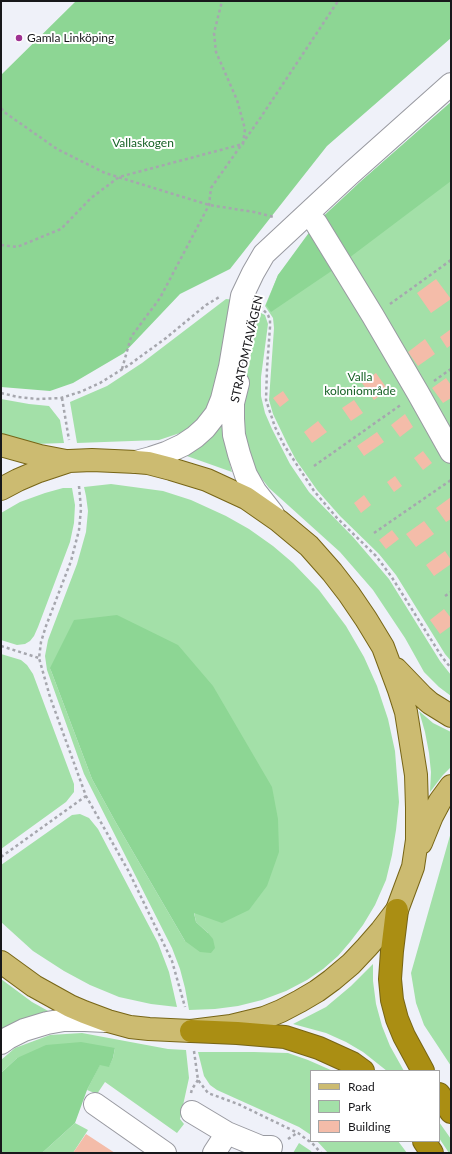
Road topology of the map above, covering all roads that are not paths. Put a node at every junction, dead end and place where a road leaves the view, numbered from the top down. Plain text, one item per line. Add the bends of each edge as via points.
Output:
1 (451, 84) edge
2 (302, 219) junction
3 (249, 299) junction
4 (1, 445) edge
5 (70, 452) junction
6 (451, 452) edge
7 (136, 462) junction
8 (1, 490) edge
9 (279, 521) junction
10 (389, 662) junction
11 (451, 716) edge
12 (451, 786) edge
13 (413, 867) junction
14 (397, 910) junction
15 (1, 962) edge
16 (108, 1022) junction
17 (192, 1041) junction
18 (1, 1043) edge
19 (362, 1070) edge
20 (423, 1070) edge
21 (440, 1096) edge
22 (95, 1104) dead end
23 (192, 1112) dead end
24 (451, 1112) edge
25 (227, 1133) junction
26 (425, 1142) edge
27 (271, 1147) dead end
28 (165, 1153) edge
29 (214, 1153) edge
30 (432, 1153) edge

1 - 2 street, STRATOMTAVÄGEN
2 - 3 street, STRATOMTAVÄGEN via 264,254 253,273
2 - 6 street via 316,223 374,316
3 - 7 street, STRATOMTAVÄGEN via 216,414 205,428 183,445
3 - 9 street, STRATOMTAVÄGEN via 233,403 234,435 246,475 254,491
4 - 5 main road via 40,456
5 - 7 main road via 92,460
5 - 8 main road
7 - 9 main road via 207,480 246,498
9 - 10 main road via 309,546 332,572 366,619
10 - 11 main road via 416,691
10 - 13 main road via 406,712 416,775 417,840
12 - 13 main road via 432,816
13 - 14 main road
14 - 17 main road via 381,932 351,964 317,991 281,1011 247,1023 224,1027
14 - 20 highway via 390,979 392,1000 396,1019
15 - 16 main road via 53,996
16 - 17 main road via 149,1029
16 - 18 street via 64,1020 47,1023 24,1030
17 - 19 highway via 237,1033 285,1037 325,1051
21 - 24 highway
22 - 28 street
23 - 25 street
25 - 27 street via 260,1147
25 - 29 street
26 - 30 highway

